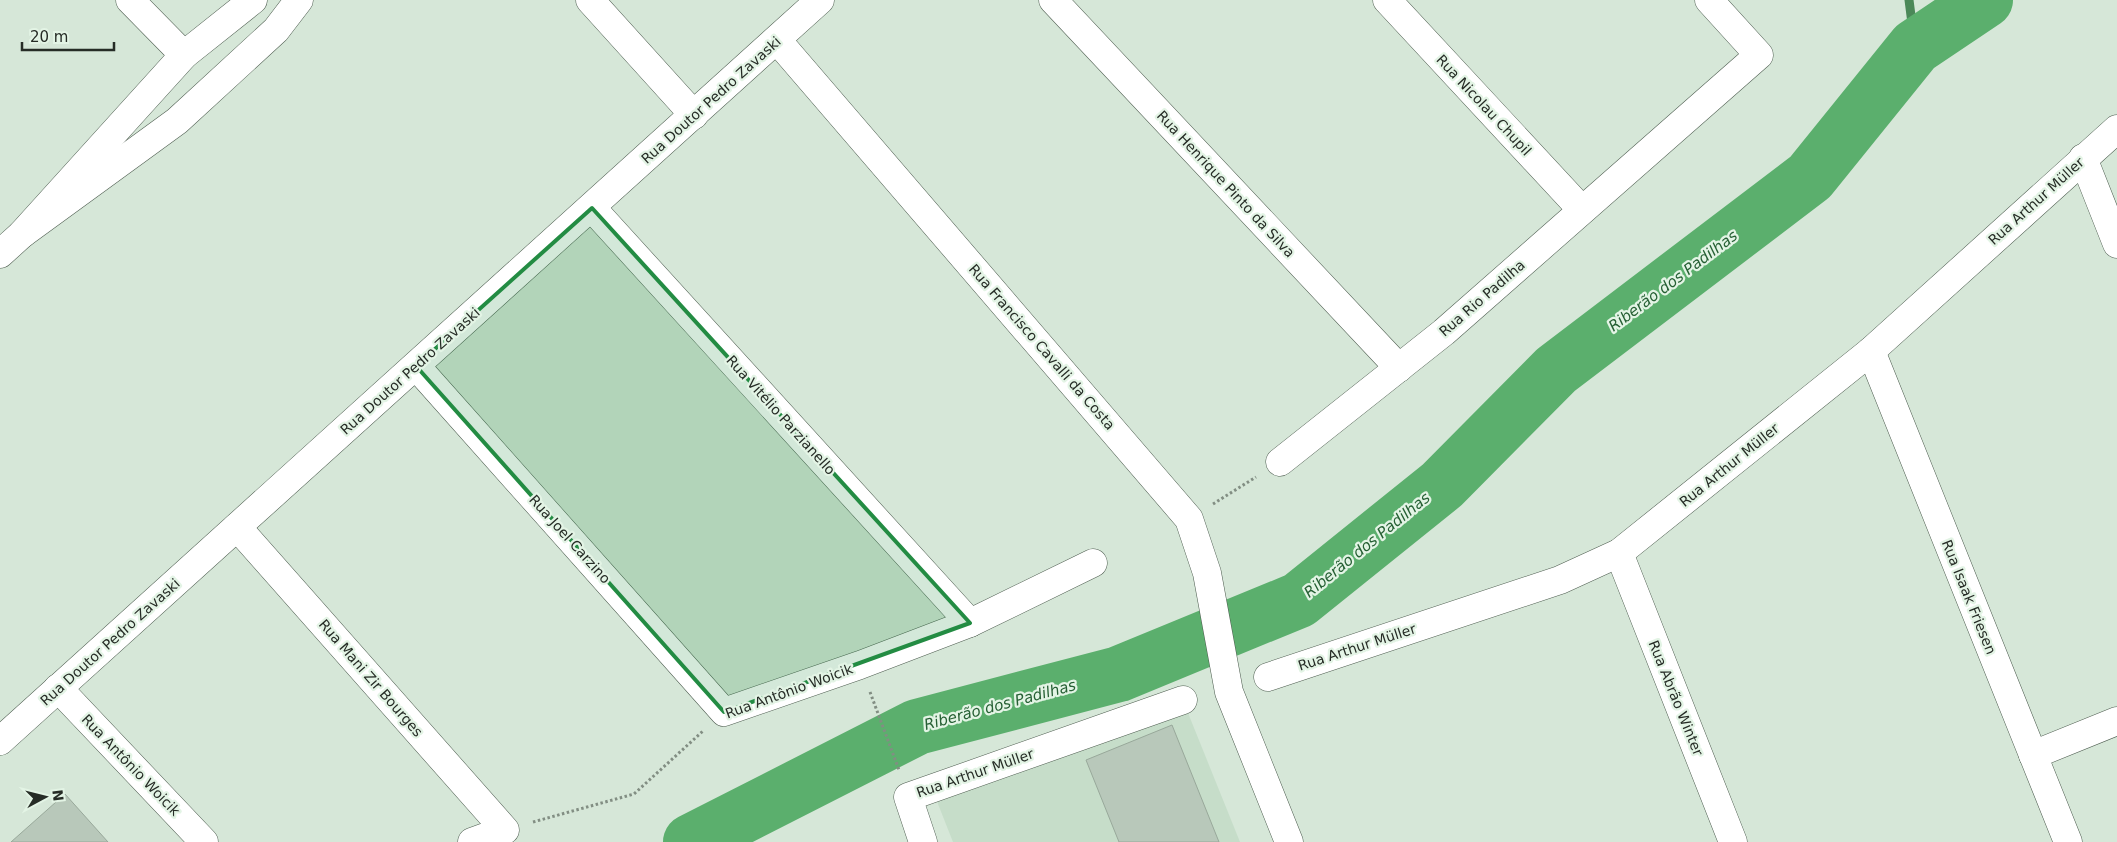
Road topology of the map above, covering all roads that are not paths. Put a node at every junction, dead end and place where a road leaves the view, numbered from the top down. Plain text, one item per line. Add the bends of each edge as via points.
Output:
1 (130, 0) edge
2 (253, 0) edge
3 (299, 0) edge
4 (590, 0) edge
5 (820, 0) edge
6 (1053, 0) edge
7 (1386, 0) edge
8 (1709, 0) edge
9 (777, 40) junction
10 (184, 55) junction
11 (694, 116) junction
12 (2117, 129) edge
13 (2083, 158) junction
14 (592, 208) junction
15 (1582, 210) junction
16 (22, 234) junction
17 (2117, 244) edge
18 (0, 254) edge
19 (1870, 351) junction
20 (416, 366) junction
21 (1399, 368) junction
22 (1280, 462) road end
23 (237, 527) junction
24 (1619, 553) junction
25 (1093, 563) dead end
26 (970, 623) junction
27 (1268, 677) dead end
28 (58, 688) junction
29 (1183, 700) dead end
30 (724, 712) joint
31 (2117, 721) edge
32 (0, 741) edge
33 (2033, 755) junction
34 (204, 842) edge
35 (472, 842) edge
36 (923, 842) edge
37 (1289, 842) edge
38 (1733, 842) edge
39 (2068, 842) edge

1 - 10 street
2 - 10 street
3 - 16 street via 276,30 177,122
4 - 11 street
5 - 9 street, Rua Doutor Pedro Zavaski
6 - 21 street, Rua Henrique Pinto da Silva
7 - 15 street, Rua Nicolau Chupil
8 - 15 street, Rua Rio Padilha via 1759,55
9 - 11 street, Rua Doutor Pedro Zavaski
9 - 37 street, Rua Francisco Cavalli da Costa via 1189,519 1206,573 1228,686
10 - 16 street
11 - 14 street, Rua Doutor Pedro Zavaski
12 - 13 street, Rua Arthur Müller
13 - 17 street
13 - 19 street, Rua Arthur Müller
14 - 20 street, Rua Doutor Pedro Zavaski
14 - 26 street, Rua Vitélio Parzianello
15 - 21 street, Rua Rio Padilha
16 - 18 street
19 - 24 street, Rua Arthur Müller
19 - 33 street, Rua Isaak Friesen
20 - 23 street, Rua Doutor Pedro Zavaski
20 - 30 street, Rua Joel Carzino
21 - 22 street, Rua Rio Padilha
23 - 28 street, Rua Doutor Pedro Zavaski
23 - 35 street, Rua Mani Zir Bourges via 505,830
24 - 27 street, Rua Arthur Müller via 1560,580
24 - 38 street, Rua Abrão Winter
25 - 26 street, Rua Antônio Woicik
26 - 30 street, Rua Antônio Woicik
28 - 32 street, Rua Doutor Pedro Zavaski
28 - 34 street, Rua Antônio Woicik
29 - 36 street, Rua Arthur Müller via 904,786
31 - 33 street
33 - 39 street, Rua Isaak Friesen

